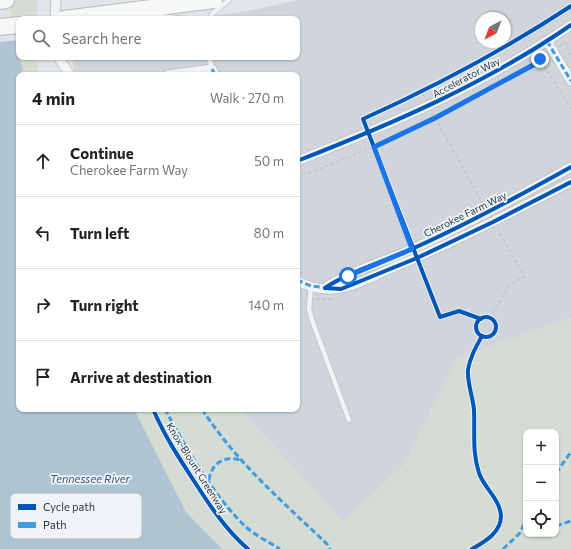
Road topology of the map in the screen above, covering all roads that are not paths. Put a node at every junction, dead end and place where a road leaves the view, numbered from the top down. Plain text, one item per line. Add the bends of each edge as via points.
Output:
1 (6, 0) edge
2 (56, 0) edge
3 (214, 0) edge
4 (229, 0) edge
5 (0, 1) edge
6 (130, 11) junction
7 (55, 16) edge
8 (87, 16) edge
9 (164, 16) edge
10 (211, 16) edge
11 (16, 25) edge
12 (571, 25) edge
13 (0, 27) edge
14 (547, 41) junction
15 (60, 60) edge
16 (210, 60) edge
17 (68, 72) edge
18 (213, 72) edge
19 (571, 81) edge
20 (300, 159) edge
21 (571, 167) edge
22 (571, 182) edge
23 (300, 281) edge
24 (311, 286) junction
25 (325, 288) junction
26 (349, 420) dead end

1 - 5 highway
2 - 7 street
3 - 6 highway
4 - 10 lane
6 - 8 highway
6 - 9 lane
11 - 13 highway
12 - 14 street, Accelerator Way
14 - 19 street
14 - 20 street, Accelerator Way via 428,105 368,133
15 - 17 street
16 - 18 lane
21 - 25 street, Cherokee Farm Way via 489,213 412,249 338,279
22 - 25 street, Cherokee Farm Way via 417,258 341,288
23 - 24 street, Cherokee Farm Way
24 - 25 street, Cherokee Farm Way
24 - 26 lane via 309,309

